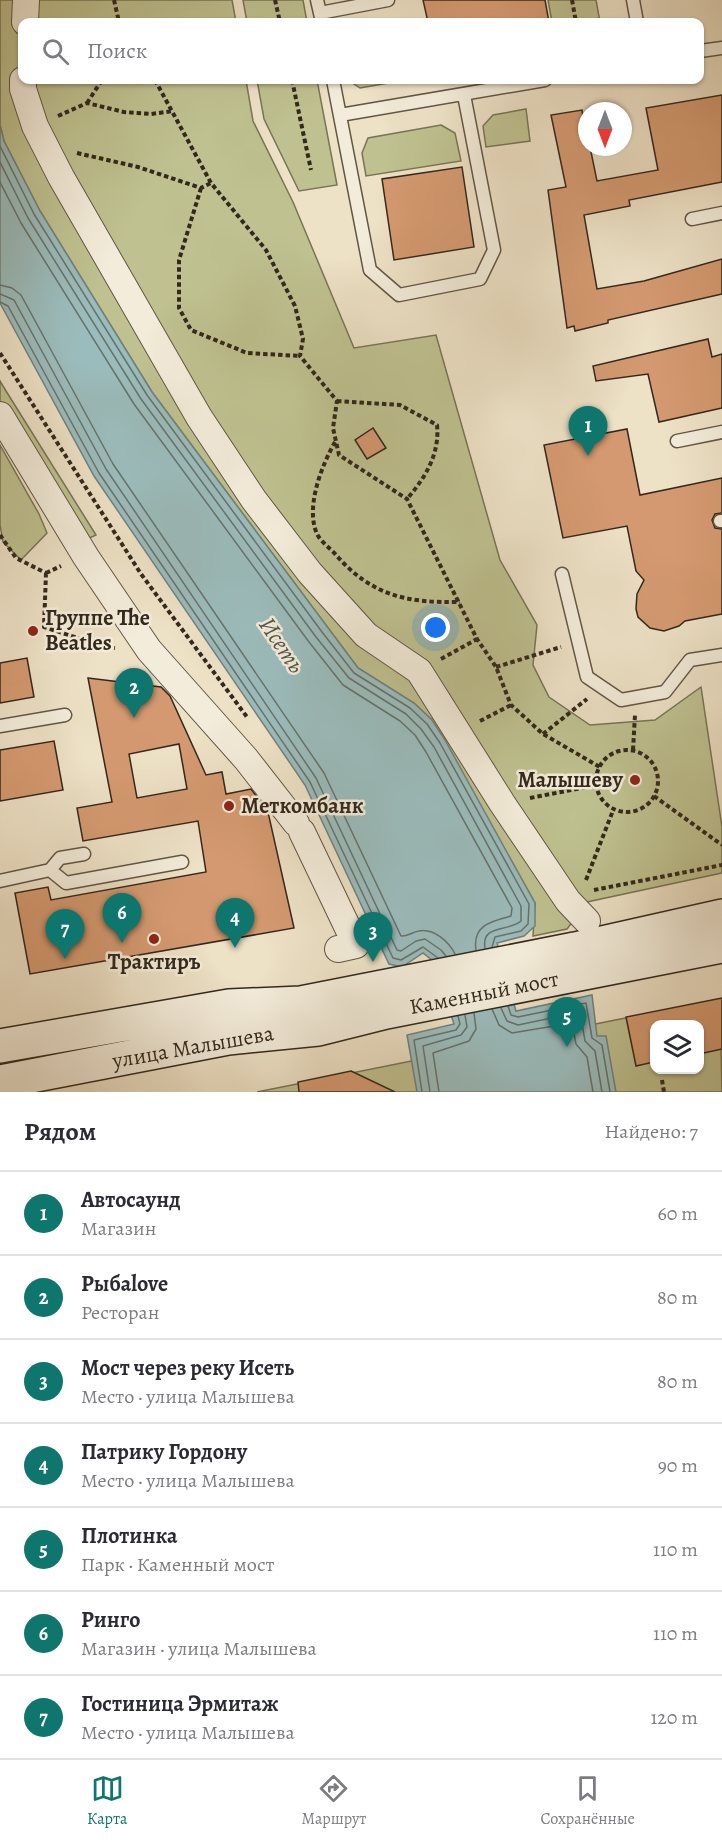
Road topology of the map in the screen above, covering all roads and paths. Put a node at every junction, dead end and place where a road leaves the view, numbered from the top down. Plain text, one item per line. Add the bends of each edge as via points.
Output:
1 (26, 0) edge
2 (114, 0) edge
3 (275, 0) edge
4 (317, 0) edge
5 (388, 0) edge
6 (572, 0) edge
7 (633, 0) edge
8 (26, 18) edge
9 (118, 18) edge
10 (279, 18) edge
11 (321, 18) edge
12 (575, 18) edge
13 (636, 18) edge
14 (722, 48) edge
15 (704, 50) edge
16 (23, 84) edge
17 (99, 84) edge
18 (157, 84) edge
19 (293, 84) edge
20 (334, 84) edge
21 (523, 84) edge
22 (464, 95) junction
23 (87, 103) junction
24 (173, 111) junction
25 (340, 115) junction
26 (40, 136) junction
27 (311, 170) dead end
28 (211, 183) junction
29 (201, 188) junction
30 (722, 213) edge
31 (692, 219) dead end
32 (0, 353) edge
33 (300, 356) junction
34 (338, 401) junction
35 (0, 415) edge
36 (722, 432) edge
37 (336, 441) junction
38 (677, 441) dead end
39 (407, 499) junction
40 (0, 535) edge
41 (562, 574) dead end
42 (460, 602) junction
43 (477, 639) junction
44 (580, 641) junction
45 (149, 650) junction
46 (722, 655) edge
47 (496, 667) junction
48 (419, 671) junction
49 (602, 687) junction
50 (636, 697) junction
51 (511, 705) junction
52 (65, 715) dead end
53 (251, 722) dead end
54 (0, 726) edge
55 (457, 733) junction
56 (543, 734) junction
57 (633, 750) junction
58 (600, 766) junction
59 (597, 784) junction
60 (654, 796) junction
61 (502, 803) junction
62 (614, 808) junction
63 (722, 844) edge
64 (84, 854) dead end
65 (182, 862) dead end
66 (722, 865) edge
67 (50, 870) junction
68 (0, 881) edge
69 (581, 893) junction
70 (722, 916) edge
71 (722, 946) edge
72 (581, 948) junction
73 (338, 949) dead end
74 (383, 999) junction
75 (0, 1046) edge
76 (662, 1080) dead end
77 (0, 1082) edge
78 (664, 1092) edge

1 - 8 street
2 - 9 path
3 - 10 path
4 - 11 lane
5 - 11 lane
6 - 12 path
7 - 13 lane
14 - 15 lane
16 - 26 street
17 - 23 path
18 - 24 path
19 - 27 path
20 - 25 lane
21 - 22 lane
22 - 25 lane
22 - 25 lane via 494,250 480,279 399,295 370,270
23 - 24 path via 124,112
23 - 26 path
24 - 28 path
26 - 29 path
26 - 48 street via 199,417 255,500 310,573 366,635
28 - 29 path
28 - 33 path via 266,250 281,278 298,317 303,339
29 - 33 path via 179,260 179,308 191,330 247,352
30 - 31 lane
32 - 53 path via 141,574
33 - 34 path
34 - 37 path via 333,428
34 - 39 path via 400,405 437,425 439,438 426,476
35 - 45 street via 86,557
36 - 38 lane
37 - 39 path via 339,455
37 - 42 path via 321,466 315,497 318,534 353,575 390,595 408,600
39 - 42 path
40 - 45 path via 16,558 46,573 44,627 105,647
41 - 44 lane
42 - 43 path
43 - 47 path
43 - 48 path
44 - 47 path
44 - 49 lane via 587,677
45 - 73 street via 246,759 299,827 356,945
46 - 50 lane via 690,660 665,692
47 - 51 path
48 - 55 street
49 - 50 lane via 621,700
49 - 56 path
50 - 57 path
51 - 55 path
51 - 56 path
52 - 54 lane
55 - 61 street
56 - 58 path
57 - 58 path via 614,753
57 - 60 path via 650,759 656,768
58 - 59 path
59 - 61 path
59 - 62 path via 600,794
60 - 62 path via 637,810 625,812
60 - 63 path
61 - 72 street via 568,901
62 - 69 path
64 - 67 lane via 60,858
65 - 67 lane via 66,883
66 - 69 path
67 - 68 lane
69 - 72 path
70 - 72 main road
71 - 72 main road
72 - 74 main road, Каменный мост
74 - 75 main road, улица Малышева via 229,1006
74 - 77 main road, улица Малышева via 318,1029 228,1038
76 - 78 path

